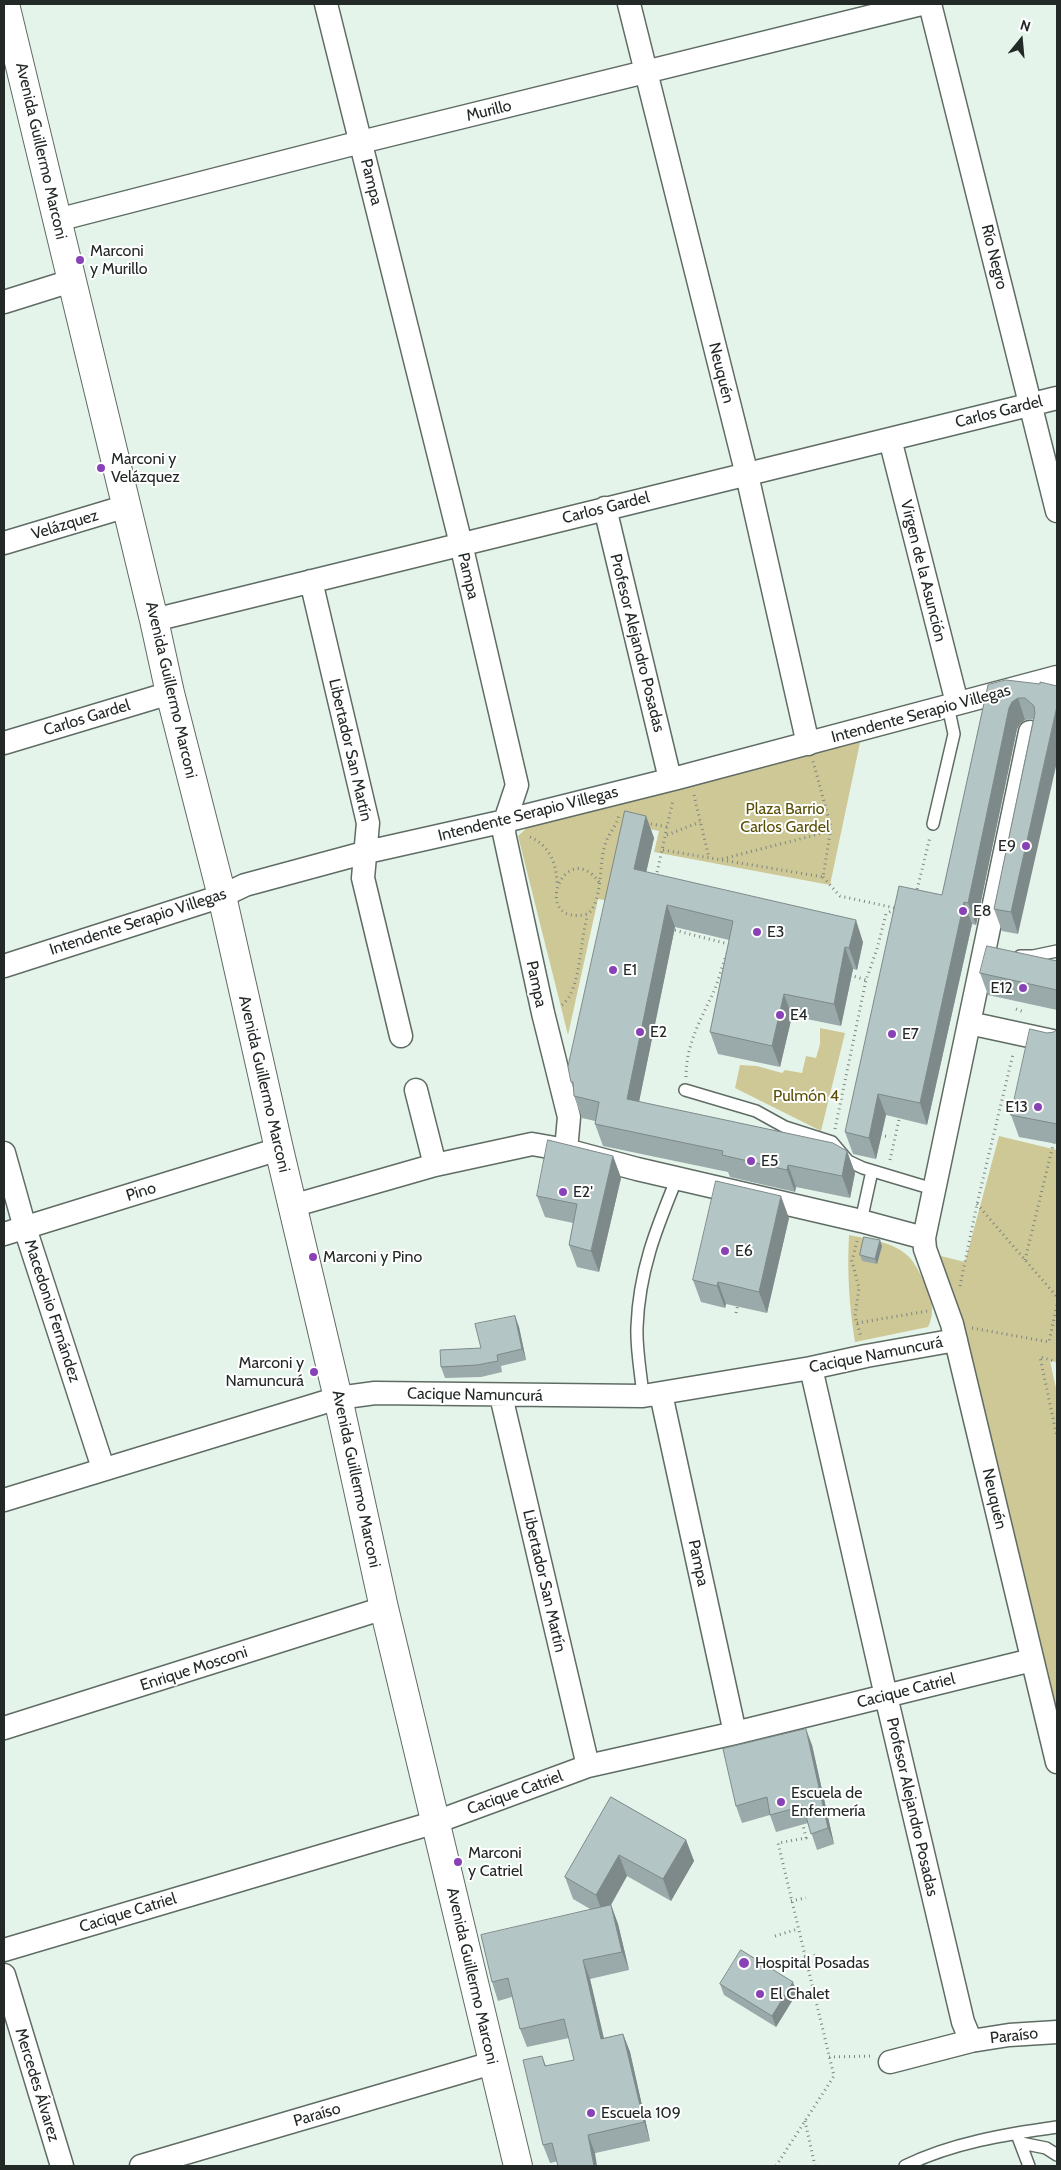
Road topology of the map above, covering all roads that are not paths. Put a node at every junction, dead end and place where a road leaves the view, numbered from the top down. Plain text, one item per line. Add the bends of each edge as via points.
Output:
1 (5, 4) edge
2 (326, 4) edge
3 (629, 4) edge
4 (921, 4) edge
5 (930, 4) edge
6 (647, 72) junction
7 (361, 142) junction
8 (57, 220) junction
9 (71, 281) junction
10 (4, 302) edge
11 (1057, 398) edge
12 (1031, 405) junction
13 (890, 439) junction
14 (746, 475) junction
15 (127, 506) junction
16 (604, 508) junction
17 (1057, 511) edge
18 (4, 543) edge
19 (461, 544) junction
20 (311, 581) junction
21 (154, 620) junction
22 (1057, 677) edge
23 (170, 694) junction
24 (953, 704) junction
25 (1030, 732) edge
26 (4, 743) edge
27 (808, 744) junction
28 (679, 777) junction
29 (933, 824) road end
30 (504, 827) junction
31 (367, 852) junction
32 (222, 896) junction
33 (1057, 951) edge
34 (996, 956) junction
35 (4, 966) edge
36 (969, 1023) junction
37 (401, 1036) dead end
38 (1057, 1042) edge
39 (416, 1090) dead end
40 (685, 1090) road end
41 (279, 1149) junction
42 (566, 1150) junction
43 (4, 1153) edge
44 (435, 1165) junction
45 (872, 1171) junction
46 (677, 1178) junction
47 (933, 1189) junction
48 (292, 1206) junction
49 (861, 1221) junction
50 (25, 1228) junction
51 (4, 1234) edge
52 (924, 1238) junction
53 (951, 1324) junction
54 (811, 1368) junction
55 (652, 1395) junction
56 (501, 1396) junction
57 (338, 1398) junction
58 (103, 1468) junction
59 (4, 1500) edge
60 (384, 1608) junction
61 (1032, 1660) junction
62 (886, 1696) junction
63 (4, 1728) edge
64 (735, 1733) junction
65 (1057, 1762) edge
66 (588, 1766) junction
67 (436, 1822) junction
68 (4, 1950) edge
69 (4, 1975) edge
70 (1057, 2032) edge
71 (971, 2041) junction
72 (883, 2059) road end
73 (492, 2063) junction
74 (1057, 2127) edge
75 (1019, 2138) junction
76 (1057, 2155) edge
77 (62, 2166) edge
78 (141, 2166) edge
79 (518, 2166) edge
80 (905, 2166) edge
81 (1029, 2166) edge

1 - 8 main road, Avenida Guillermo Marconi
2 - 7 street, Pampa
3 - 6 street, Neuquén
4 - 6 street, Murillo
5 - 12 street, Río Negro
6 - 7 street, Murillo
6 - 14 street, Neuquén
7 - 8 street, Murillo
7 - 19 street, Pampa
8 - 9 main road, Avenida Guillermo Marconi
9 - 10 street
9 - 15 main road, Avenida Guillermo Marconi
11 - 12 street, Carlos Gardel
12 - 13 street, Carlos Gardel
12 - 17 street, Río Negro
13 - 14 street, Carlos Gardel
13 - 24 street, Virgen de la Asunción
14 - 16 street, Carlos Gardel
14 - 27 street, Neuquén
15 - 18 street, Velázquez
15 - 21 main road, Avenida Guillermo Marconi
16 - 19 street, Carlos Gardel
16 - 28 street, Profesor Alejandro Posadas
19 - 20 street, Carlos Gardel
19 - 30 street, Pampa via 517,786
20 - 21 street, Carlos Gardel
20 - 31 street, Libertador San Martín via 368,824
21 - 23 main road, Avenida Guillermo Marconi
22 - 24 street, Intendente Serapio Villegas
23 - 26 street, Carlos Gardel
23 - 32 main road, Avenida Guillermo Marconi
24 - 27 street, Intendente Serapio Villegas
24 - 29 lane via 954,734
25 - 34 street
27 - 28 street, Intendente Serapio Villegas
28 - 30 street, Intendente Serapio Villegas
30 - 31 street, Intendente Serapio Villegas
30 - 42 street, Pampa via 543,1013 569,1117
31 - 32 street, Intendente Serapio Villegas via 245,885
31 - 37 street, Libertador San Martín via 363,878
32 - 35 street, Intendente Serapio Villegas
32 - 41 main road, Avenida Guillermo Marconi
33 - 34 lane via 1033,956
34 - 36 street
36 - 38 street via 1021,1022
36 - 47 street
39 - 44 street
40 - 45 lane via 756,1111 785,1128 832,1142 848,1161
41 - 48 main road, Avenida Guillermo Marconi
41 - 50 street, Pino
42 - 44 street via 532,1144
42 - 46 street
43 - 50 street, Macedonio Fernández
44 - 48 street
45 - 47 lane
45 - 49 lane
46 - 49 street
46 - 55 lane via 653,1234 638,1305 636,1329
47 - 52 street
48 - 57 main road, Avenida Guillermo Marconi
49 - 52 street
50 - 51 street, Pino
50 - 58 street, Macedonio Fernández
52 - 53 street, Neuquén
53 - 54 street, Cacique Namuncurá via 866,1356
53 - 61 street, Neuquén
54 - 55 street, Cacique Namuncurá
54 - 62 street, Profesor Alejandro Posadas
55 - 56 street, Cacique Namuncurá
55 - 64 street, Pampa
56 - 57 street, Cacique Namuncurá via 375,1393
56 - 66 street, Libertador San Martín
57 - 58 street, Cacique Namuncurá
57 - 60 main road, Avenida Guillermo Marconi
58 - 59 street, Cacique Namuncurá
60 - 63 street, Enrique Mosconi
60 - 67 main road, Avenida Guillermo Marconi
61 - 62 street, Cacique Catriel
61 - 65 street, Neuquén
62 - 64 street, Cacique Catriel
62 - 71 street, Profesor Alejandro Posadas via 961,2012
64 - 66 street, Cacique Catriel
66 - 67 street, Cacique Catriel
67 - 68 street, Cacique Catriel
67 - 73 main road, Avenida Guillermo Marconi
69 - 77 street, Mercedes Álvarez
70 - 71 street, Paraíso
71 - 72 street, Paraíso
73 - 78 street, Paraíso
73 - 79 main road, Avenida Guillermo Marconi
74 - 75 lane
75 - 76 lane
75 - 80 lane via 949,2150
75 - 81 lane

